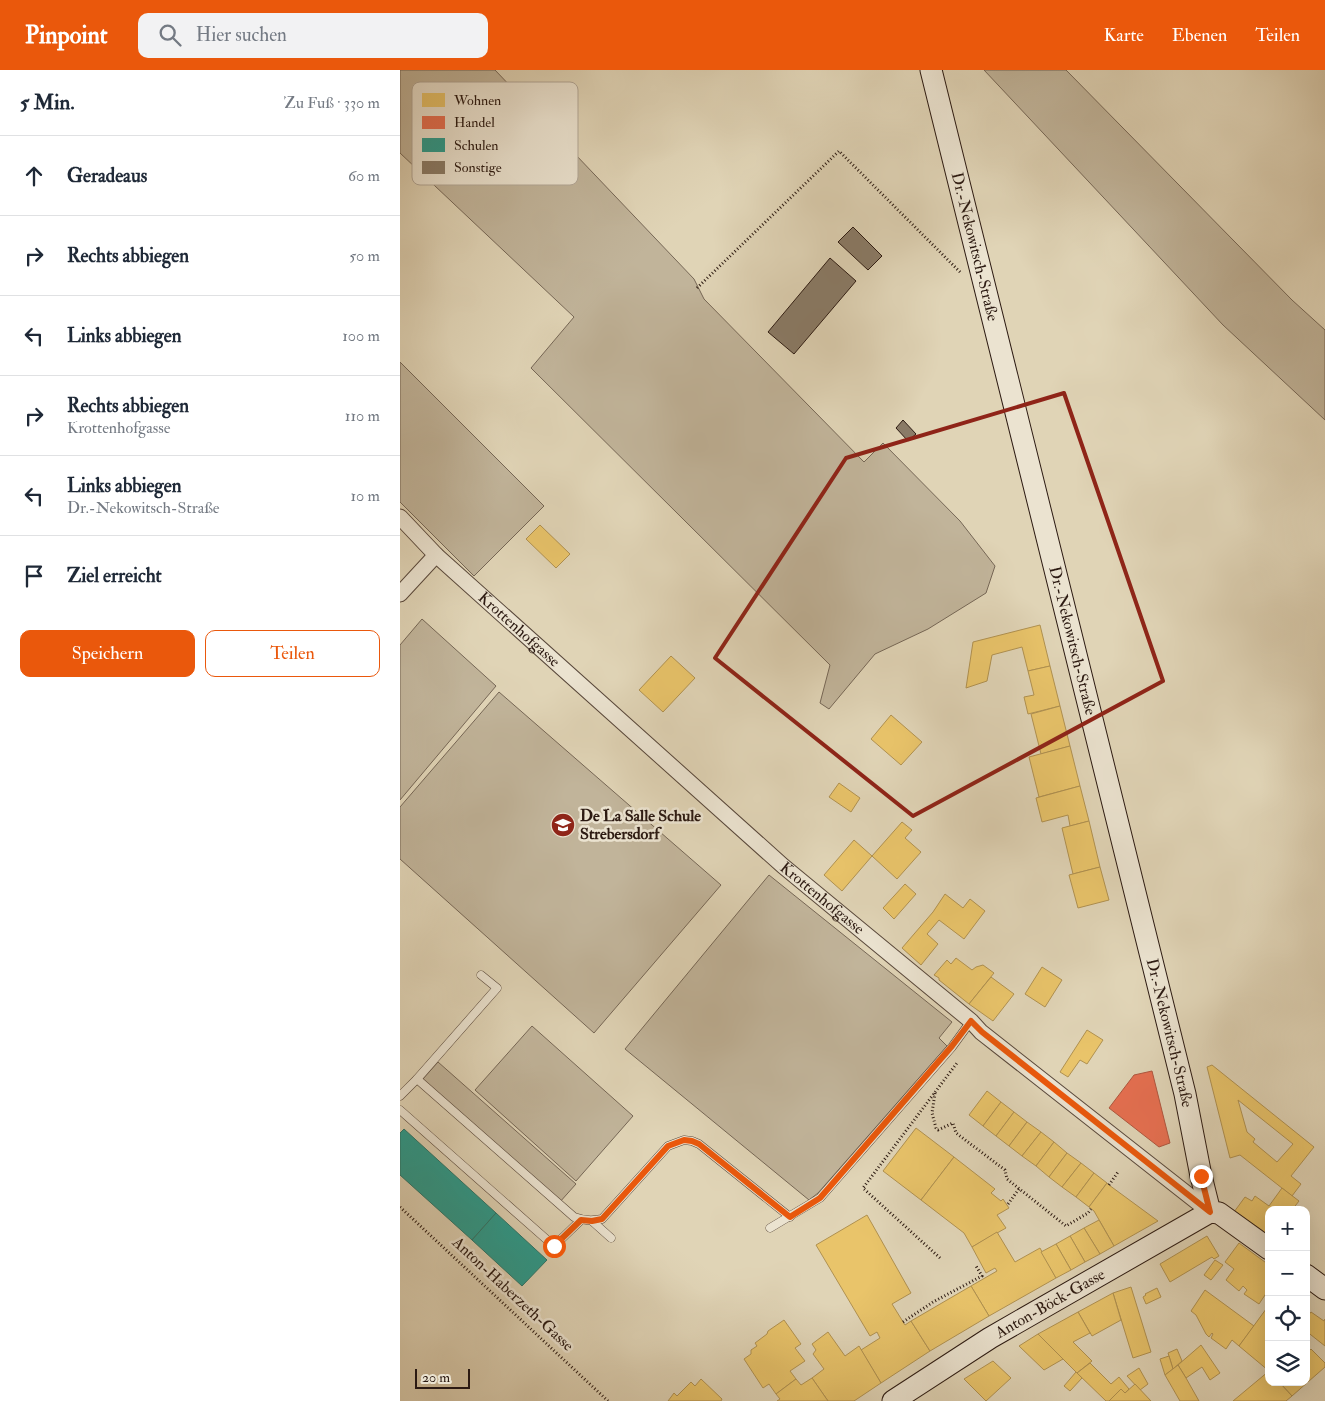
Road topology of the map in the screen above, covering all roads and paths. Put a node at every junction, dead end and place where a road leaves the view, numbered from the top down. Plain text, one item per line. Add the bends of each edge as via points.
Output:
1 (931, 70) edge
2 (962, 274) dead end
3 (697, 288) dead end
4 (400, 517) edge
5 (436, 555) junction
6 (400, 594) edge
7 (481, 975) dead end
8 (971, 1021) junction
9 (960, 1059) dead end
10 (417, 1079) junction
11 (935, 1093) junction
12 (400, 1096) edge
13 (400, 1110) edge
14 (1118, 1172) dead end
15 (1110, 1184) dead end
16 (1019, 1189) junction
17 (1008, 1204) dead end
18 (400, 1207) edge
19 (1091, 1209) dead end
20 (1210, 1212) junction
21 (790, 1217) junction
22 (581, 1220) junction
23 (592, 1221) junction
24 (770, 1228) dead end
25 (611, 1238) dead end
26 (1265, 1246) edge
27 (940, 1258) dead end
28 (976, 1266) dead end
29 (1310, 1279) edge
30 (1325, 1289) edge
31 (903, 1322) dead end
32 (608, 1401) edge
33 (893, 1401) edge

1 - 20 main road, Dr.-Nekowitsch-Straße via 1185,1094
2 - 3 path via 839,151
4 - 5 street, Krottenhofgasse
5 - 6 street
5 - 8 street, Krottenhofgasse via 783,866
7 - 10 lane via 497,988
8 - 20 street, Krottenhofgasse
8 - 21 lane via 820,1198
9 - 11 path
10 - 12 lane
10 - 22 lane
11 - 16 path via 932,1112 936,1128 953,1123 956,1133 1005,1170 1007,1179
11 - 27 path via 863,1188
13 - 22 lane via 554,1246
14 - 15 path
16 - 17 path
16 - 19 path via 1066,1226
18 - 32 path, Anton-Haberzeth-Gasse
20 - 26 main road, Krottenhofgasse via 1219,1213
20 - 33 main road, Anton-Böck-Gasse via 990,1338
21 - 23 lane via 699,1144 684,1140 668,1146 602,1219
21 - 24 lane
22 - 23 lane
23 - 25 lane
28 - 31 path via 982,1276 932,1302
29 - 30 main road

